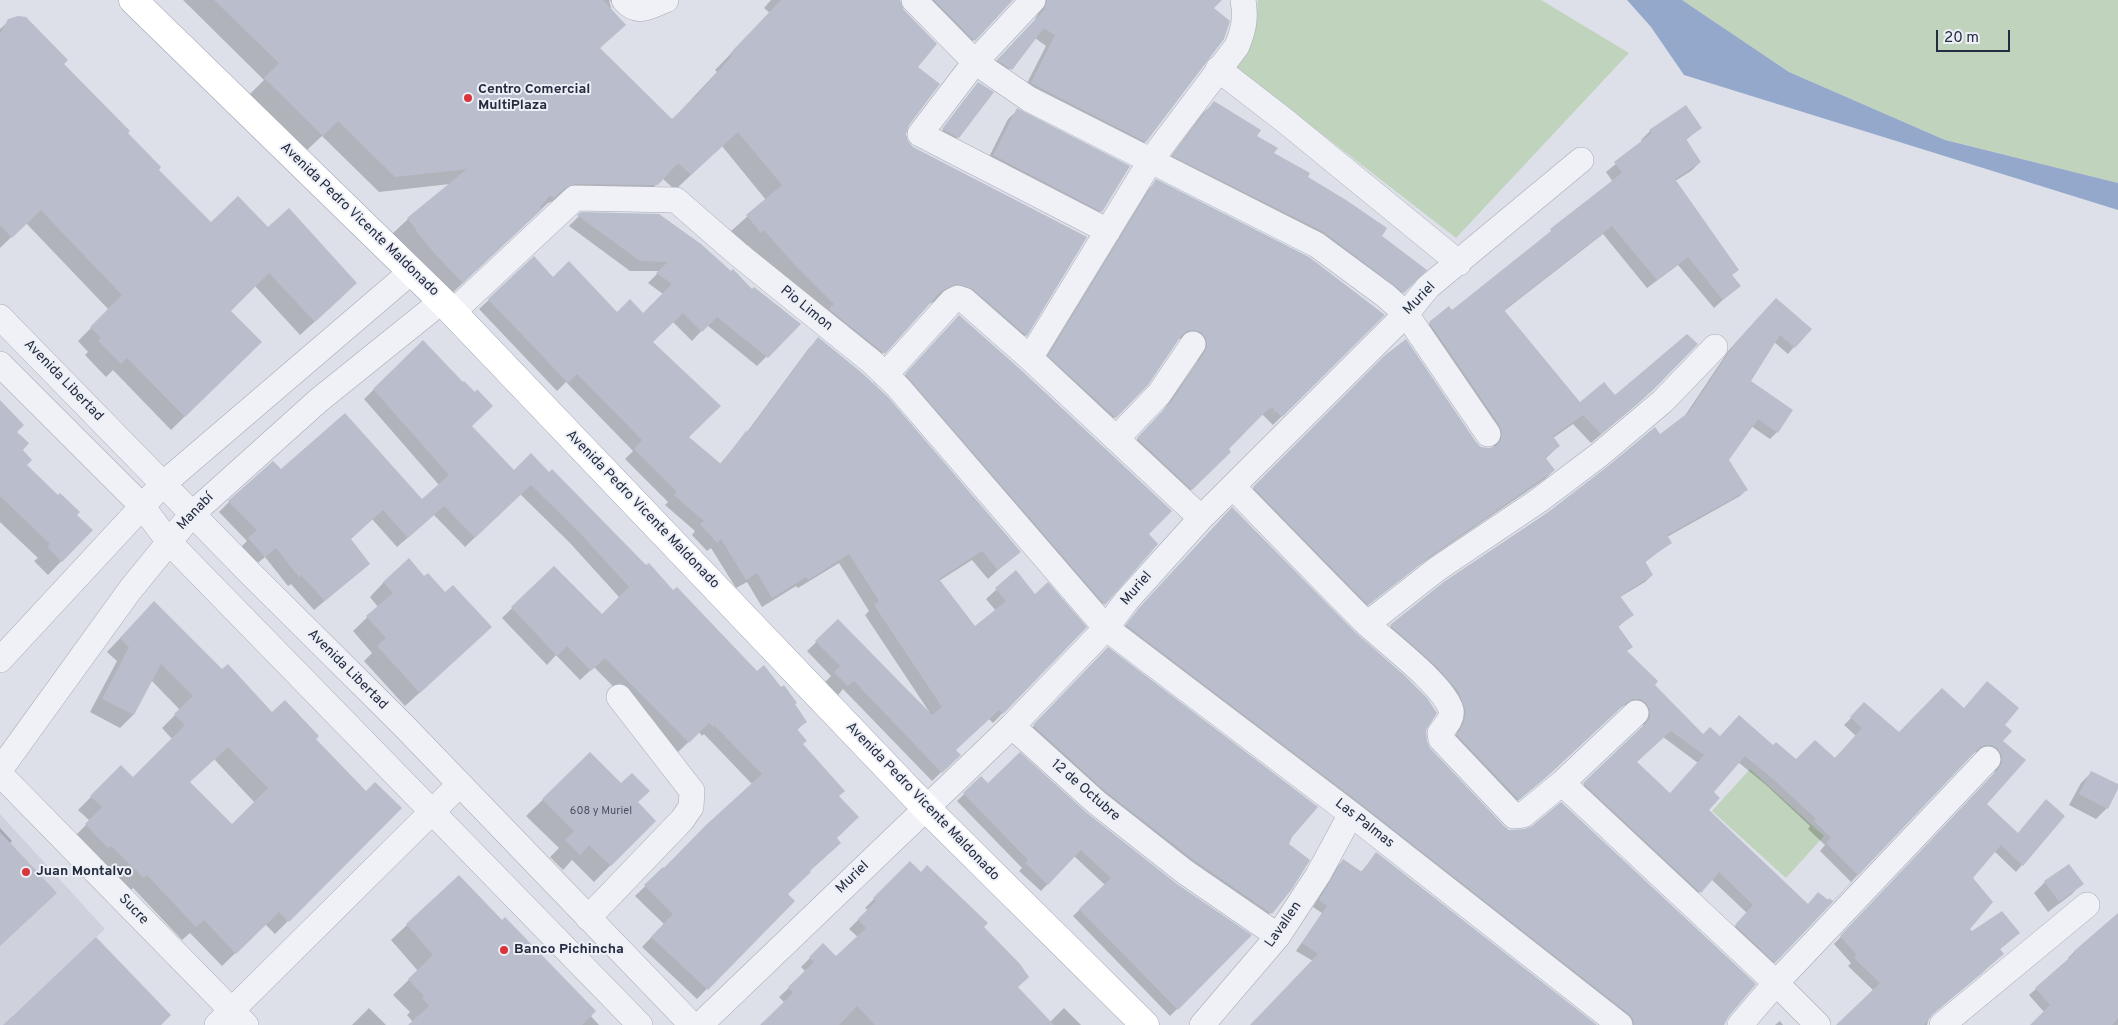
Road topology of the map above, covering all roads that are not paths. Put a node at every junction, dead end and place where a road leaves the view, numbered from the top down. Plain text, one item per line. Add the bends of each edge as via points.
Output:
1 (133, 0) edge
2 (624, 0) edge
3 (666, 0) edge
4 (914, 0) edge
5 (1033, 0) edge
6 (1242, 0) edge
7 (975, 62) junction
8 (1218, 69) junction
9 (1150, 160) junction
10 (1581, 160) dead end
11 (1108, 231) junction
12 (1459, 263) junction
13 (412, 271) junction
14 (447, 306) junction
15 (1406, 314) junction
16 (0, 317) edge
17 (1193, 344) road end
18 (1715, 347) dead end
19 (1030, 358) junction
20 (0, 364) edge
21 (885, 375) junction
22 (1488, 434) dead end
23 (1116, 438) junction
24 (163, 484) junction
25 (1233, 487) junction
26 (142, 506) junction
27 (192, 514) junction
28 (1201, 518) junction
29 (168, 542) junction
30 (1367, 624) junction
31 (1106, 628) junction
32 (0, 660) edge
33 (619, 697) dead end
34 (1636, 713) dead end
35 (1012, 726) junction
36 (1988, 759) dead end
37 (0, 770) edge
38 (0, 774) edge
39 (1562, 782) junction
40 (460, 784) junction
41 (926, 808) junction
42 (432, 812) junction
43 (1351, 814) junction
44 (2087, 904) dead end
45 (588, 918) junction
46 (1278, 936) junction
47 (1776, 983) junction
48 (232, 1020) edge
49 (640, 1025) edge
50 (692, 1025) edge
51 (700, 1025) edge
52 (1145, 1025) edge
53 (1202, 1025) edge
54 (1620, 1025) edge
55 (1740, 1025) edge
56 (1818, 1025) edge
57 (1942, 1025) edge

1 - 13 main road, Avenida Pedro Vicente Maldonado
2 - 3 street via 638,10
4 - 7 street
5 - 7 street
6 - 8 street via 1243,30 1237,46
7 - 9 street via 1029,99
7 - 11 street via 920,134
8 - 9 street
8 - 12 street
9 - 11 street
9 - 15 street via 1317,245
10 - 12 street, Muriel
11 - 19 street
12 - 15 street, Muriel via 1428,287
13 - 14 main road, Avenida Pedro Vicente Maldonado
13 - 24 street
14 - 21 street, Pio Limon via 576,198 669,198 682,203 738,254
14 - 27 street, Manabí via 319,400
14 - 41 main road, Avenida Pedro Vicente Maldonado
15 - 22 street
15 - 25 street, Muriel
16 - 24 street, Avenida Libertad
17 - 23 street via 1159,394
18 - 30 street via 1663,400 1600,455 1437,569
19 - 21 street via 958,298
19 - 23 street
20 - 26 street
21 - 31 street, Pio Limon
23 - 28 street
24 - 26 street
24 - 27 street, Avenida Libertad
25 - 28 street, Muriel
25 - 30 street
26 - 29 street
26 - 32 street
27 - 29 street, Manabí
27 - 40 street, Avenida Libertad
28 - 31 street, Muriel
29 - 37 street, Manabí
29 - 42 street
30 - 39 street via 1429,679 1448,703 1451,716 1440,733 1441,739 1510,814 1523,815
31 - 35 street, Muriel
31 - 43 street, Las Palmas
33 - 45 street via 692,791 691,807
34 - 39 street
35 - 41 street, Muriel
35 - 46 street, 12 de Octubre via 1096,802 1185,872
36 - 47 street
38 - 48 street, Sucre
39 - 47 street
40 - 42 street
40 - 45 street, Avenida Libertad
41 - 51 street, Muriel
41 - 52 main road, Avenida Pedro Vicente Maldonado
42 - 48 street
42 - 49 street
43 - 46 street, Lavallen
43 - 54 street, Las Palmas
44 - 57 street
45 - 50 street, Avenida Libertad
46 - 53 street, Lavallen
47 - 55 street
47 - 56 street

